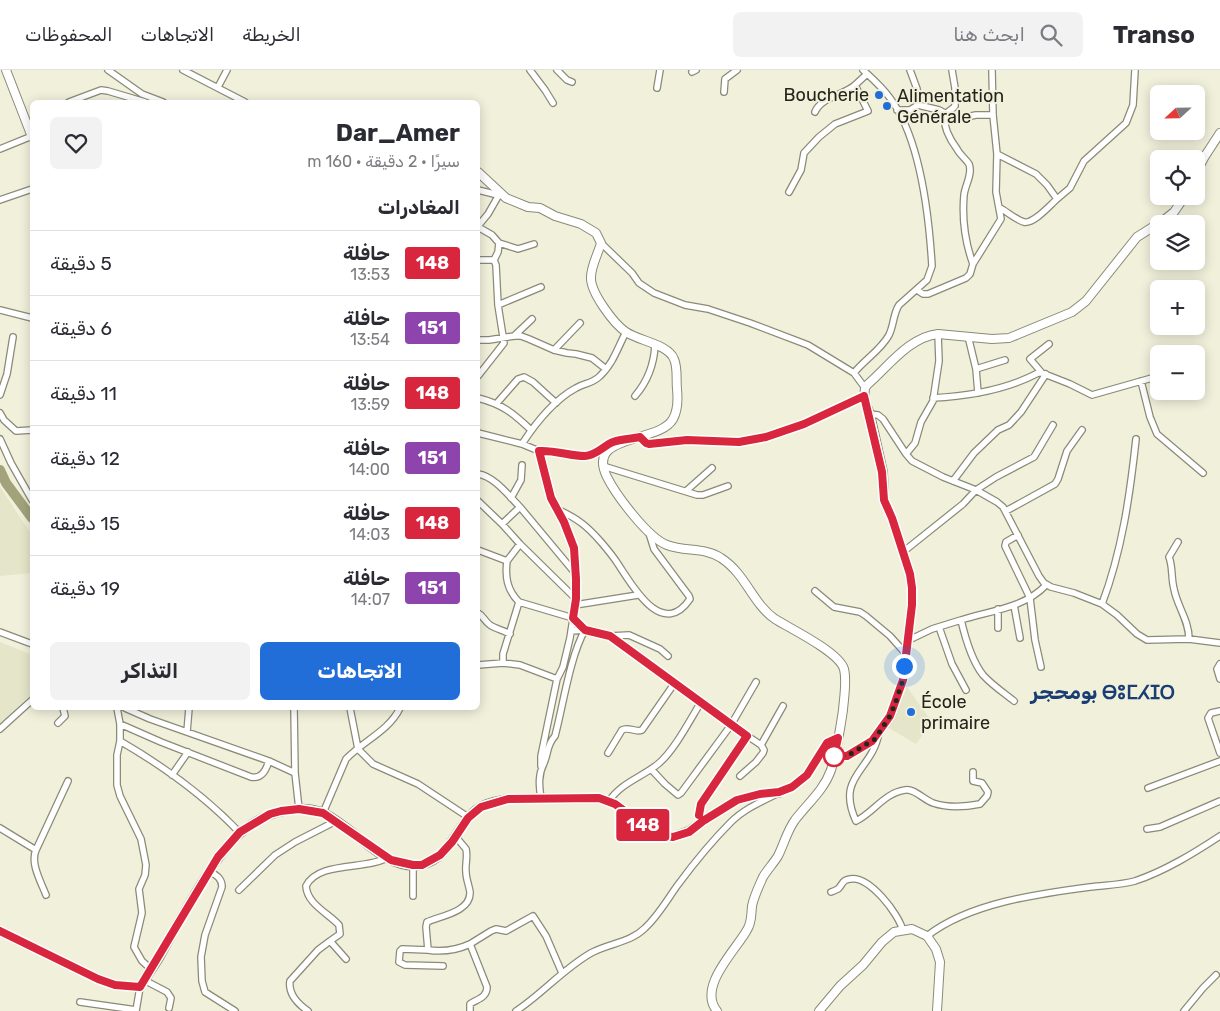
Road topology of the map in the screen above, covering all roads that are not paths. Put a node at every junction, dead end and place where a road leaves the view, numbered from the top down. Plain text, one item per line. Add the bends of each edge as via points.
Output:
1 (108, 70) edge
2 (183, 70) edge
3 (227, 70) edge
4 (530, 70) edge
5 (557, 70) edge
6 (660, 70) edge
7 (737, 70) edge
8 (910, 70) edge
9 (952, 70) edge
10 (992, 70) edge
11 (1135, 70) edge
12 (8, 71) edge
13 (865, 72) edge
14 (572, 82) dead end
15 (855, 84) junction
16 (218, 87) junction
17 (657, 88) dead end
18 (724, 92) dead end
19 (74, 100) edge
20 (137, 100) edge
21 (157, 100) edge
22 (241, 100) edge
23 (552, 103) dead end
24 (918, 105) junction
25 (897, 110) junction
26 (815, 112) dead end
27 (946, 114) junction
28 (993, 115) junction
29 (30, 126) edge
30 (30, 129) edge
31 (1220, 133) edge
32 (0, 148) edge
33 (997, 154) junction
34 (1205, 156) edge
35 (480, 174) edge
36 (30, 190) edge
37 (480, 190) edge
38 (789, 192) dead end
39 (499, 194) junction
40 (1057, 199) junction
41 (0, 200) edge
42 (1180, 205) edge
43 (1000, 208) junction
44 (480, 224) edge
45 (480, 227) edge
46 (499, 243) junction
47 (601, 243) junction
48 (534, 244) dead end
49 (480, 260) edge
50 (494, 260) junction
51 (973, 264) junction
52 (541, 287) dead end
53 (917, 290) junction
54 (498, 305) junction
55 (0, 310) edge
56 (30, 318) edge
57 (532, 319) dead end
58 (580, 323) dead end
59 (626, 332) junction
60 (938, 334) junction
61 (514, 336) junction
62 (968, 336) junction
63 (14, 337) dead end
64 (504, 338) junction
65 (480, 340) edge
66 (1049, 344) dead end
67 (655, 345) junction
68 (554, 350) junction
69 (1005, 360) dead end
70 (606, 369) junction
71 (976, 369) junction
72 (854, 373) junction
73 (480, 374) edge
74 (1044, 374) junction
75 (1150, 378) edge
76 (1141, 380) junction
77 (865, 392) junction
78 (978, 393) junction
79 (0, 396) edge
80 (635, 396) dead end
81 (933, 398) junction
82 (480, 399) edge
83 (497, 403) junction
84 (556, 403) junction
85 (0, 413) edge
86 (870, 414) junction
87 (8, 424) junction
88 (0, 425) edge
89 (1053, 425) dead end
90 (30, 430) edge
91 (531, 430) junction
92 (1082, 430) dead end
93 (480, 434) edge
94 (640, 437) junction
95 (1136, 438) dead end
96 (0, 439) edge
97 (625, 440) junction
98 (522, 444) junction
99 (539, 451) junction
100 (906, 454) junction
101 (522, 465) dead end
102 (603, 466) junction
103 (712, 468) dead end
104 (1203, 473) dead end
105 (480, 474) edge
106 (953, 481) junction
107 (728, 486) dead end
108 (976, 490) junction
109 (686, 491) junction
110 (30, 496) edge
111 (511, 498) junction
112 (480, 503) edge
113 (520, 507) junction
114 (558, 510) junction
115 (1006, 511) junction
116 (502, 524) junction
117 (649, 533) junction
118 (1018, 535) junction
119 (1178, 542) dead end
120 (520, 544) junction
121 (480, 552) edge
122 (903, 552) junction
123 (507, 561) junction
124 (575, 573) junction
125 (1046, 585) junction
126 (815, 591) dead end
127 (638, 595) junction
128 (1030, 598) junction
129 (519, 602) junction
130 (576, 602) junction
131 (1014, 604) junction
132 (1102, 604) junction
133 (998, 609) junction
134 (480, 614) edge
135 (573, 618) junction
136 (960, 620) junction
137 (939, 627) junction
138 (998, 628) dead end
139 (585, 630) junction
140 (570, 631) junction
141 (0, 632) edge
142 (510, 634) junction
143 (610, 636) junction
144 (1020, 638) dead end
145 (1189, 639) junction
146 (908, 640) junction
147 (1217, 642) edge
148 (30, 643) edge
149 (1220, 650) edge
150 (906, 654) junction
151 (668, 656) dead end
152 (503, 663) junction
153 (1220, 664) edge
154 (480, 665) edge
155 (563, 667) junction
156 (1041, 667) dead end
157 (571, 670) junction
158 (557, 679) junction
159 (1220, 679) edge
160 (756, 682) dead end
161 (674, 684) junction
162 (966, 690) dead end
163 (1014, 701) dead end
164 (30, 702) edge
165 (701, 702) junction
166 (783, 706) dead end
167 (64, 710) edge
168 (117, 710) edge
169 (130, 710) edge
170 (190, 710) edge
171 (294, 710) edge
172 (350, 710) edge
173 (398, 710) edge
174 (1220, 711) edge
175 (58, 724) dead end
176 (120, 724) junction
177 (731, 725) junction
178 (0, 729) edge
179 (187, 732) junction
180 (879, 732) junction
181 (747, 736) junction
182 (838, 738) junction
183 (120, 741) junction
184 (761, 745) junction
185 (358, 749) junction
186 (188, 752) junction
187 (608, 753) dead end
188 (1220, 753) edge
189 (834, 756) junction
190 (269, 761) junction
191 (1220, 761) edge
192 (541, 766) junction
193 (651, 769) junction
194 (972, 772) dead end
195 (295, 773) junction
196 (172, 775) junction
197 (740, 776) dead end
198 (68, 781) dead end
199 (1148, 788) dead end
200 (779, 792) junction
201 (541, 799) junction
202 (609, 801) junction
203 (1220, 801) edge
204 (299, 809) junction
205 (323, 813) junction
206 (468, 818) junction
207 (336, 821) junction
208 (703, 821) junction
209 (0, 828) edge
210 (1147, 829) dead end
211 (240, 832) junction
212 (1220, 836) edge
213 (456, 837) junction
214 (36, 850) junction
215 (387, 858) junction
216 (413, 865) junction
217 (209, 871) junction
218 (239, 890) dead end
219 (831, 892) dead end
220 (46, 895) dead end
221 (413, 896) dead end
222 (0, 931) edge
223 (903, 931) junction
224 (927, 936) junction
225 (330, 941) junction
226 (470, 944) junction
227 (428, 950) junction
228 (346, 959) dead end
229 (443, 966) dead end
230 (152, 970) junction
231 (562, 973) junction
232 (1216, 975) dead end
233 (142, 984) junction
234 (80, 1002) dead end
235 (169, 1008) dead end
236 (136, 1010) edge
237 (235, 1011) edge
238 (308, 1011) edge
239 (470, 1011) edge
240 (516, 1011) edge
241 (717, 1011) edge
242 (819, 1011) edge
243 (937, 1011) edge
244 (1184, 1011) edge

1 - 21 street via 142,94
2 - 16 street
3 - 16 street
4 - 23 street
5 - 14 street
6 - 17 street
7 - 18 street via 724,79
8 - 24 street via 917,89
9 - 27 street via 956,103
10 - 28 street
11 - 40 street via 1133,106 1126,123 1084,161 1070,188
12 - 29 street
13 - 15 street
13 - 25 street via 876,80
15 - 26 street via 820,104
15 - 38 street via 868,112 834,124 809,148 802,156 802,168
16 - 22 street
19 - 20 street via 101,90
24 - 25 street via 910,110
24 - 27 street
25 - 53 street via 918,161 932,257 927,280
27 - 28 street via 952,119
27 - 51 street via 944,120 951,139 970,168 964,193 964,214
28 - 33 street
30 - 32 street
31 - 34 street
33 - 40 street via 1036,174
33 - 43 street via 996,192
35 - 39 street
36 - 41 street
37 - 39 street
39 - 44 street
39 - 47 street via 581,224 596,233
40 - 43 street via 1030,222 1024,222
42 - 62 street via 1137,237 1080,307 1009,338
43 - 51 street via 1001,219
45 - 46 street
46 - 48 street via 518,249
46 - 50 street
47 - 59 street via 591,276 592,285 604,307
47 - 72 street via 639,283 654,293 808,345
49 - 50 street
50 - 54 street
51 - 53 street via 966,278 928,294
52 - 54 street
53 - 72 street via 899,305 889,335
54 - 64 street
55 - 56 street
57 - 61 street
58 - 68 street
59 - 67 street
59 - 70 street
60 - 62 street
60 - 77 street via 921,338 913,344 893,360
60 - 81 street via 939,361
61 - 64 street
61 - 68 street via 529,338
62 - 71 street
63 - 79 street
64 - 65 street
64 - 73 street via 502,347
66 - 74 street via 1030,359
67 - 80 street via 650,374
67 - 94 street via 674,357 677,405 673,420 668,425
68 - 70 street via 592,358
69 - 71 street
70 - 84 street via 593,383 577,387
71 - 78 street
72 - 77 street
74 - 76 street via 1092,395
74 - 78 street via 1038,373 1013,385
74 - 106 street via 1021,412 974,453
75 - 76 street
76 - 104 street via 1157,434
77 - 86 street
77 - 94 street via 804,424 766,437 731,442 687,440 649,444
78 - 81 street
81 - 100 street via 915,442
82 - 83 street
83 - 84 street via 518,378 524,377
83 - 91 street via 513,412
84 - 91 street
85 - 87 street
86 - 100 street via 878,415 888,424
86 - 122 street via 882,472 884,500
87 - 88 street
87 - 90 street via 16,431
89 - 108 street via 1034,457
91 - 98 street
92 - 115 street via 1067,451 1054,484
93 - 98 street
94 - 97 street
95 - 132 street via 1126,520
96 - 110 street
97 - 99 street via 586,456
97 - 102 street via 610,449
98 - 99 street
99 - 114 street via 551,498
100 - 106 street via 924,468
101 - 111 street via 521,480
102 - 109 street
102 - 117 street via 614,488
103 - 109 street
105 - 111 street via 492,480
106 - 108 street
107 - 109 street via 700,495
108 - 115 street
108 - 122 street
111 - 113 street
112 - 116 street
113 - 116 street
113 - 124 street
114 - 124 street via 574,548
114 - 127 street via 579,520 600,541
115 - 118 street
116 - 120 street
117 - 127 street via 654,549 690,599 670,614 654,608
117 - 182 street via 666,545 719,556 738,572 769,615 841,663 845,687
118 - 125 street
118 - 128 street via 1005,546
119 - 145 street via 1169,557 1173,587 1187,623
120 - 123 street
120 - 130 street
121 - 123 street
122 - 146 street via 912,588
123 - 129 street via 506,580
124 - 130 street
125 - 128 street
125 - 132 street
126 - 150 street via 834,607 866,616
127 - 130 street
128 - 131 street
128 - 156 street
129 - 135 street
129 - 142 street
130 - 135 street
131 - 133 street
131 - 144 street
132 - 145 street via 1147,640
133 - 136 street
133 - 138 street
134 - 142 street via 493,627
135 - 139 street
135 - 140 street
136 - 137 street
136 - 163 street via 982,674
137 - 146 street
137 - 162 street via 952,664
139 - 140 street
139 - 143 street
139 - 157 street
140 - 155 street
141 - 148 street
142 - 152 street
143 - 151 street via 629,635
143 - 161 street
145 - 147 street
146 - 150 street
147 - 149 street
150 - 180 street via 901,690
152 - 154 street
152 - 158 street via 520,665
153 - 159 street via 1217,669
155 - 157 street
155 - 158 street
157 - 192 street via 555,736
158 - 192 street
160 - 177 street
161 - 165 street
161 - 187 street via 642,730 622,730
164 - 178 street
165 - 177 street
165 - 193 street via 665,756
166 - 184 street
167 - 175 street via 65,716
168 - 176 street
169 - 179 street
170 - 179 street
171 - 195 street
172 - 185 street
173 - 185 street via 378,734
174 - 188 street via 1211,713 1208,718
176 - 183 street
176 - 186 street
177 - 181 street
177 - 193 street via 692,780 678,794
179 - 190 street
180 - 189 street via 872,741 847,756
180 - 194 street via 874,750 850,790 849,799 856,821 881,801 908,789 943,805 980,804 988,792 982,783 973,781
181 - 184 street
181 - 208 street via 701,804 699,815
182 - 189 street
182 - 200 street via 827,743 807,775
183 - 196 street
183 - 230 street via 117,784 141,840 146,865 139,889 142,913 134,947
184 - 197 street via 762,755
185 - 205 street via 346,759
185 - 206 street via 373,764 418,784
186 - 190 street via 255,778 264,772
186 - 196 street
189 - 241 street via 824,783 794,821 777,858 761,882 747,931 718,974 712,996
190 - 195 street
191 - 199 street
192 - 201 street
193 - 202 street via 621,787
195 - 204 street
196 - 211 street
198 - 214 street
200 - 208 street via 737,800
200 - 231 street via 732,821 640,933 592,953
201 - 202 street via 599,798
201 - 206 street via 496,801 481,807
202 - 208 street via 657,835 682,835
203 - 210 street via 1160,827
204 - 205 street
204 - 211 street via 270,814
205 - 207 street
206 - 213 street
207 - 215 street
207 - 218 street via 275,854
209 - 214 street
211 - 217 street
212 - 224 street via 1134,881 1006,902 952,919
213 - 216 street via 433,860
213 - 227 street via 466,849 469,899 458,910 427,922
214 - 220 street via 36,868
215 - 216 street
215 - 225 street via 328,871 307,883 306,890 312,901 341,928 340,934
216 - 221 street
217 - 230 street
217 - 237 street via 218,877 222,887 205,935 201,957 202,985 205,992
219 - 223 street via 848,879 860,880 885,900 901,921
222 - 233 street via 98,979 115,985
223 - 224 street via 912,929
223 - 242 street via 894,932 882,942
224 - 243 street via 936,948 940,962
225 - 228 street
225 - 238 street via 290,981 292,995
226 - 227 street via 454,950
226 - 231 street via 491,931 506,931 533,916 546,936
226 - 239 street via 487,987 484,996 470,1004
227 - 229 street via 402,949 399,962
230 - 233 street
231 - 240 street
232 - 244 street
233 - 235 street via 167,992 171,998
233 - 236 street
234 - 236 street

